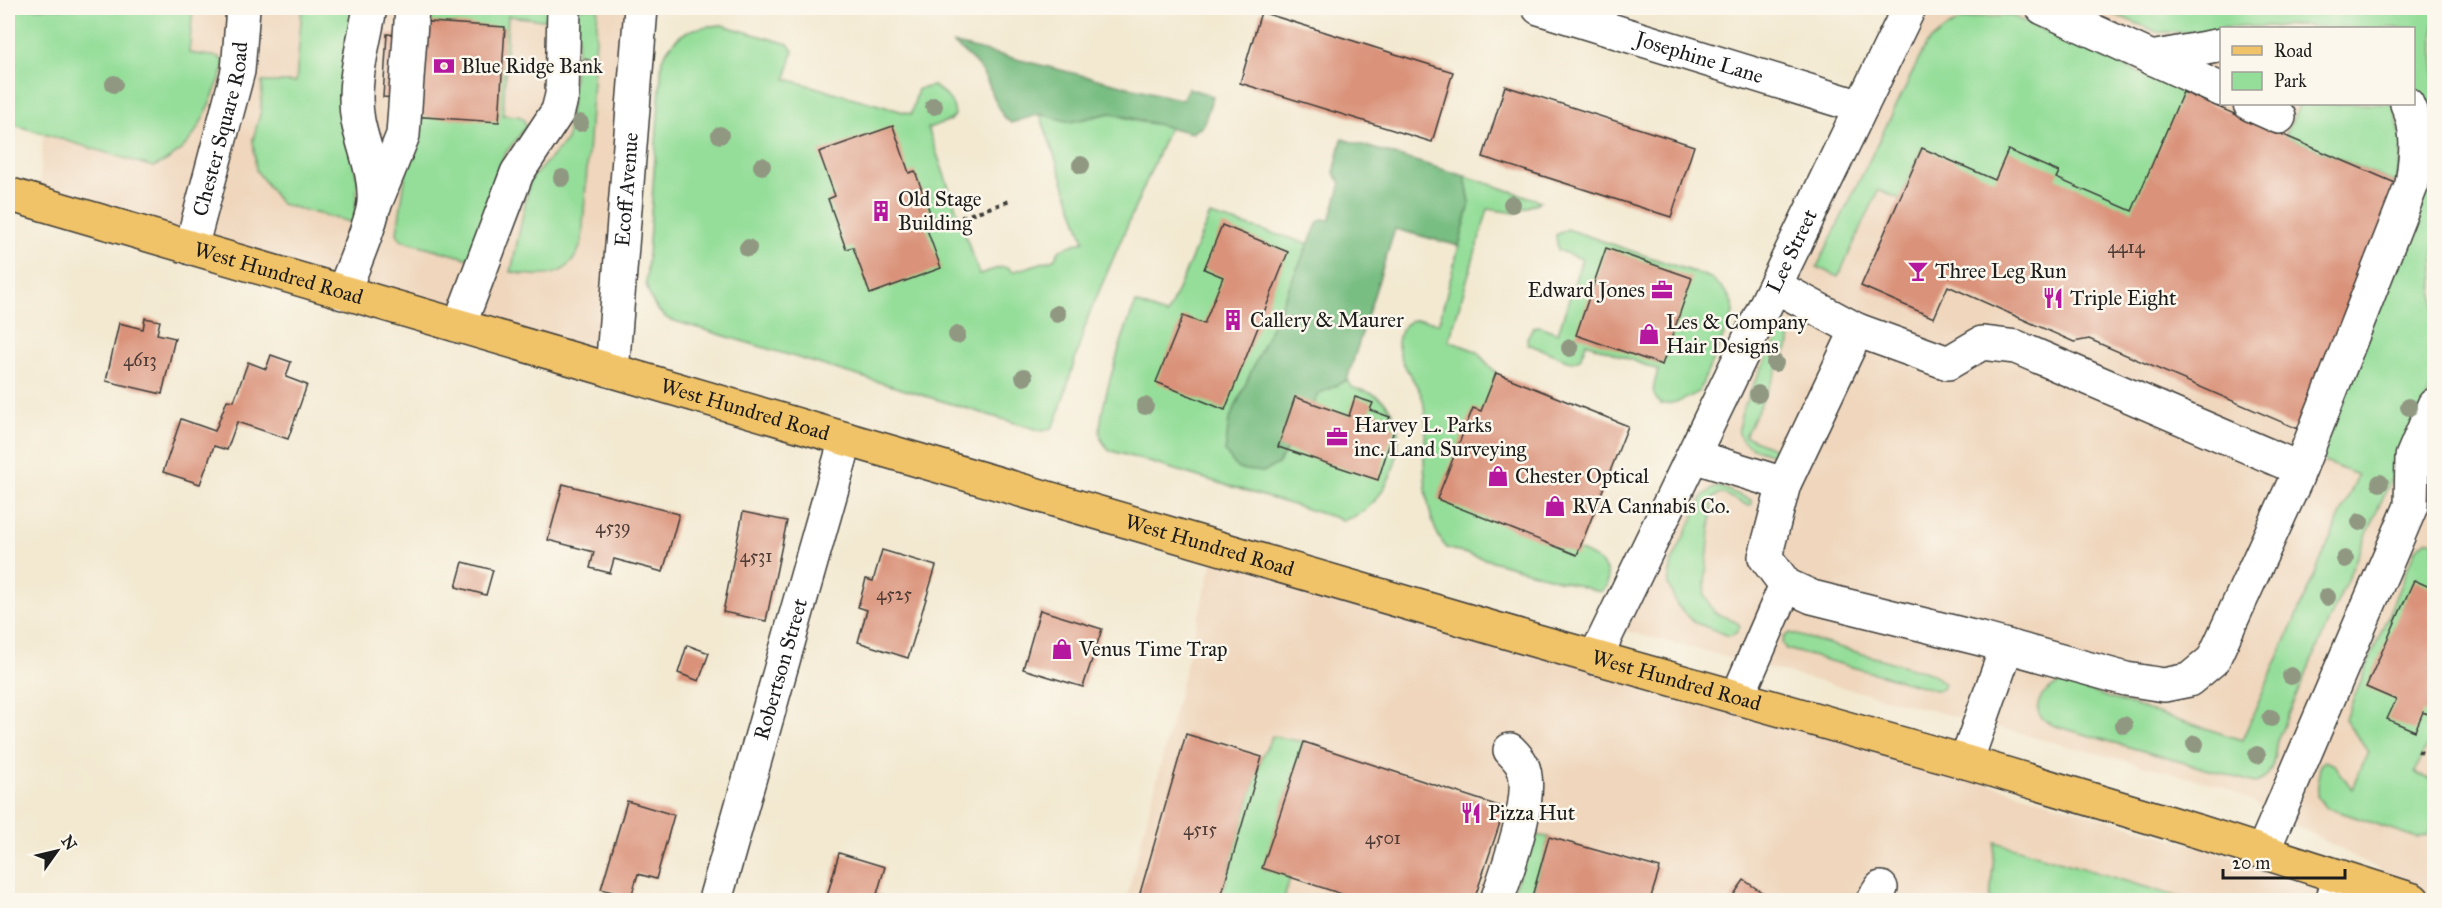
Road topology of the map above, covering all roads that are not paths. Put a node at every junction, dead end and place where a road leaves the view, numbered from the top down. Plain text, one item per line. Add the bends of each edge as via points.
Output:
1 (243, 8) edge
2 (370, 8) edge
3 (412, 8) edge
4 (564, 8) edge
5 (641, 8) edge
6 (1539, 8) edge
7 (1909, 8) edge
8 (2043, 8) edge
9 (2220, 45) edge
10 (2151, 58) junction
11 (2220, 89) edge
12 (2408, 105) edge
13 (1861, 107) junction
14 (8, 194) edge
15 (374, 204) junction
16 (191, 248) junction
17 (1775, 286) junction
18 (343, 292) junction
19 (459, 326) junction
20 (1857, 330) junction
21 (612, 371) junction
22 (2434, 405) edge
23 (846, 439) junction
24 (1693, 456) junction
25 (2300, 469) junction
26 (1784, 484) junction
27 (1786, 585) junction
28 (2007, 646) junction
29 (1595, 658) junction
30 (1737, 698) junction
31 (1510, 750) dead end
32 (1966, 762) junction
33 (2263, 851) junction
34 (2337, 889) edge
35 (715, 900) edge
36 (1497, 900) edge
37 (2413, 900) edge

1 - 16 street, Chester Square Road via 238,71
2 - 15 street via 357,105
3 - 15 street via 403,135
4 - 19 street via 562,95 558,111 517,173
5 - 21 street, Ecoff Avenue
6 - 13 street, Josephine Lane
7 - 13 street, Lee Street
8 - 10 street
9 - 10 street
10 - 11 street
12 - 25 street via 2414,118 2417,147 2412,184
13 - 17 street, Lee Street
14 - 16 main road, West Hundred Road
15 - 18 street
16 - 18 main road, West Hundred Road
17 - 20 street
17 - 24 street, Lee Street
18 - 19 main road, West Hundred Road
19 - 21 main road, West Hundred Road
20 - 25 street via 1948,363 1982,343 2016,347
20 - 26 street
21 - 23 main road, West Hundred Road
22 - 33 street via 2412,457 2410,506
23 - 29 main road, West Hundred Road
23 - 35 street, Robertson Street
24 - 26 street
24 - 29 street, Lee Street
25 - 28 street via 2213,660 2189,680 2164,684 2126,679
26 - 27 street via 1765,557
27 - 28 street via 1812,597
27 - 30 street
28 - 32 street
29 - 30 main road, West Hundred Road
30 - 32 main road, West Hundred Road
31 - 36 street via 1522,765 1527,786 1514,855
32 - 33 main road, West Hundred Road
33 - 34 main road, West Hundred Road
34 - 37 main road, West Hundred Road

